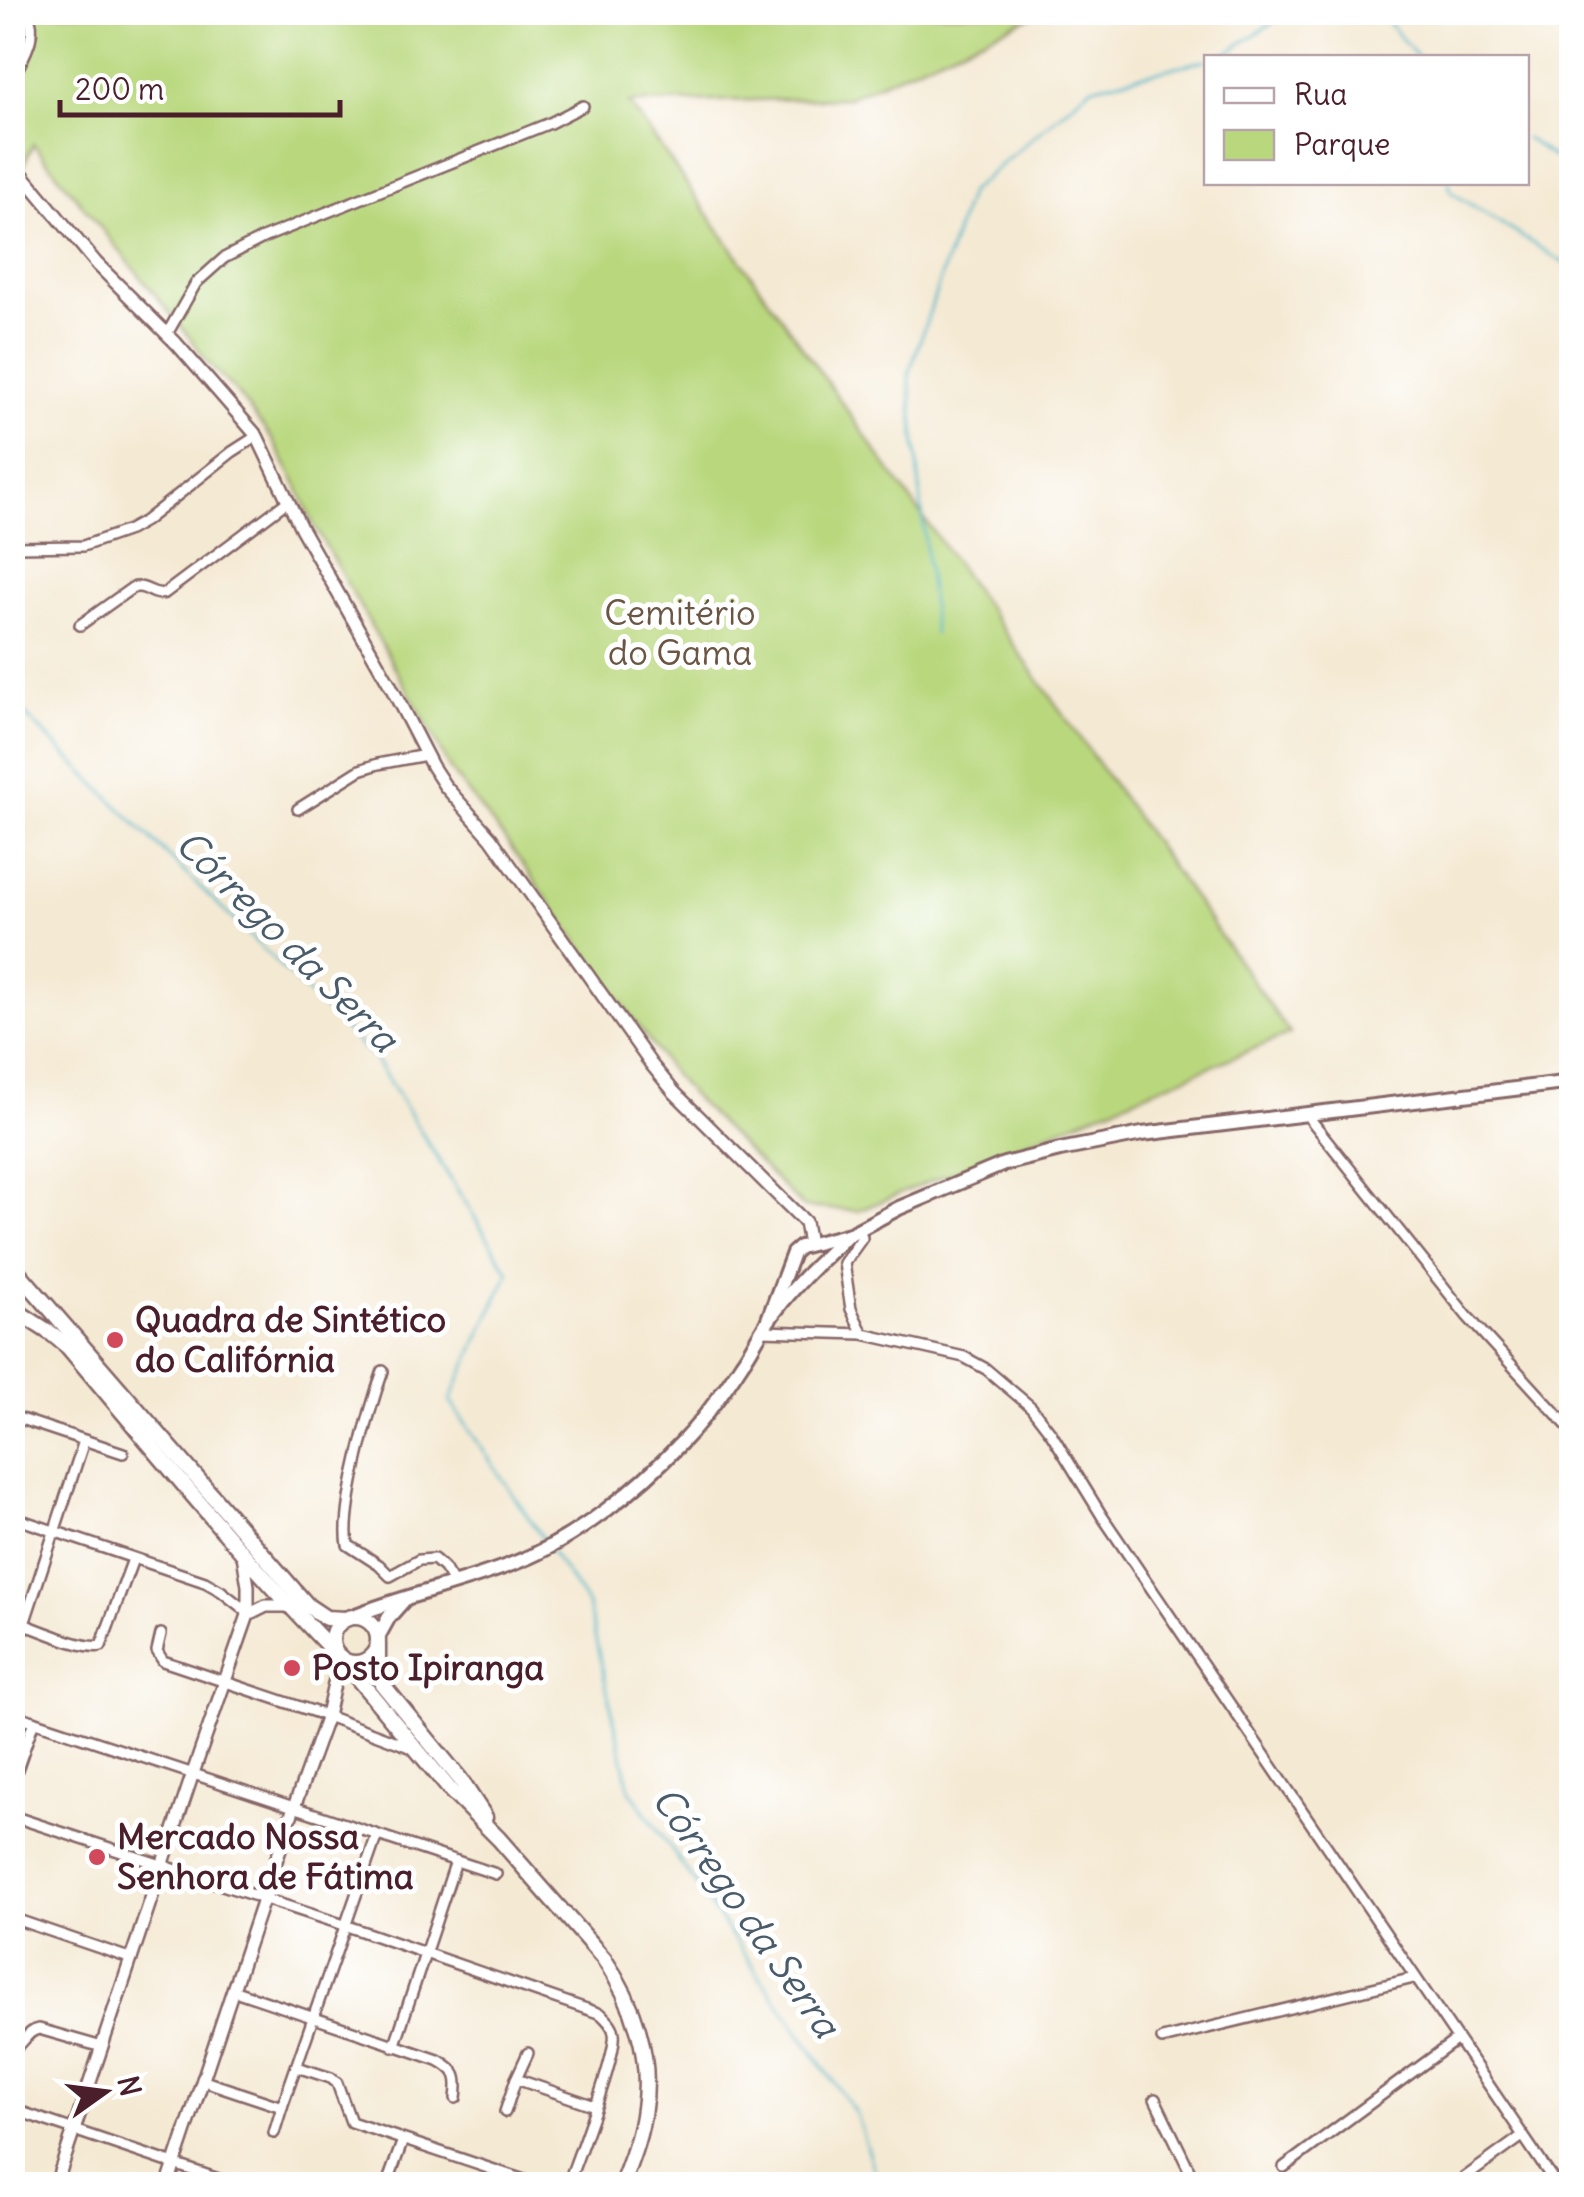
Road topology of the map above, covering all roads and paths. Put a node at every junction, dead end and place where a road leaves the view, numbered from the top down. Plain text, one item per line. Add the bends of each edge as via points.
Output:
1 (27, 12) edge
2 (12, 80) edge
3 (584, 106) dead end
4 (12, 162) edge
5 (167, 334) junction
6 (257, 436) junction
7 (288, 502) junction
8 (14, 547) edge
9 (80, 625) dead end
10 (426, 755) junction
11 (298, 809) dead end
12 (1572, 1082) edge
13 (1306, 1115) junction
14 (855, 1232) junction
15 (809, 1244) junction
16 (790, 1261) junction
17 (816, 1265) junction
18 (17, 1269) edge
19 (804, 1275) junction
20 (12, 1300) edge
21 (12, 1308) edge
22 (764, 1326) junction
23 (864, 1334) junction
24 (382, 1371) dead end
25 (12, 1416) edge
26 (1572, 1431) edge
27 (84, 1441) junction
28 (123, 1453) dead end
29 (12, 1517) edge
30 (54, 1532) junction
31 (244, 1554) junction
32 (133, 1559) junction
33 (454, 1584) junction
34 (405, 1598) junction
35 (289, 1606) junction
36 (249, 1614) junction
37 (348, 1618) junction
38 (18, 1622) edge
39 (161, 1634) dead end
40 (378, 1641) junction
41 (338, 1656) junction
42 (225, 1681) junction
43 (12, 1714) edge
44 (328, 1716) junction
45 (34, 1721) junction
46 (418, 1751) junction
47 (193, 1772) junction
48 (12, 1784) edge
49 (294, 1807) junction
50 (12, 1816) edge
51 (377, 1834) junction
52 (499, 1839) junction
53 (456, 1861) junction
54 (162, 1865) junction
55 (496, 1874) dead end
56 (264, 1899) junction
57 (12, 1918) edge
58 (344, 1925) junction
59 (426, 1954) junction
60 (132, 1958) junction
61 (1414, 1978) junction
62 (234, 1990) junction
63 (312, 2018) junction
64 (1162, 2038) dead end
65 (1456, 2040) junction
66 (394, 2046) junction
67 (102, 2048) junction
68 (12, 2050) edge
69 (528, 2053) dead end
70 (296, 2068) junction
71 (516, 2079) junction
72 (204, 2081) junction
73 (456, 2098) dead end
74 (1154, 2100) dead end
75 (596, 2106) junction
76 (282, 2108) junction
77 (12, 2110) edge
78 (505, 2112) dead end
79 (73, 2130) junction
80 (274, 2133) dead end
81 (1522, 2136) junction
82 (402, 2140) junction
83 (175, 2165) junction
84 (1284, 2167) dead end
85 (56, 2184) edge
86 (168, 2184) edge
87 (233, 2184) edge
88 (387, 2184) edge
89 (536, 2184) edge
90 (568, 2184) edge
91 (622, 2184) edge
92 (1196, 2184) edge
93 (1456, 2184) edge
94 (1556, 2184) edge

1 - 2 street via 32,38
3 - 5 street via 224,258 196,282
4 - 5 street via 97,264
5 - 6 street
6 - 7 street
6 - 8 street via 129,530 82,546
7 - 9 street via 165,592 132,588
7 - 10 street
10 - 11 street via 360,770
10 - 15 street via 651,1064 805,1222
12 - 13 main road
13 - 14 main road via 1142,1134 1004,1164
13 - 26 street via 1467,1316
14 - 15 main road
14 - 17 main road
14 - 23 street via 862,1238 844,1263 851,1309
15 - 16 main road
15 - 17 main road
16 - 19 main road via 792,1271
16 - 22 main road
17 - 19 main road
18 - 20 main road via 22,1292
18 - 37 main road via 308,1606 326,1618
19 - 22 main road
21 - 31 main road via 68,1348
22 - 23 street
22 - 33 main road via 719,1398 626,1495 548,1547
23 - 61 street via 964,1357 1031,1407
24 - 33 street via 352,1488 348,1545 392,1577 434,1559
25 - 27 street
27 - 28 street
27 - 30 street
29 - 30 street
30 - 32 street
30 - 38 street
31 - 35 main road
31 - 36 street
32 - 36 street via 212,1586
32 - 38 street via 101,1646
33 - 34 main road
34 - 37 main road
34 - 40 main road
35 - 36 street
35 - 41 main road
36 - 42 street
37 - 40 main road via 366,1619
37 - 41 main road via 332,1634
39 - 42 street via 157,1651 163,1661
40 - 41 main road via 359,1663
40 - 52 main road via 384,1684
41 - 44 street
41 - 46 main road
42 - 44 street
42 - 47 street
43 - 45 street
44 - 46 street
44 - 49 street
45 - 47 street
45 - 48 street
46 - 52 main road
47 - 49 street
47 - 54 street
49 - 51 street
49 - 56 street
50 - 54 street
51 - 53 street
51 - 58 street
52 - 91 main road via 604,1959 636,2020 644,2110
53 - 55 street
53 - 59 street
54 - 56 street
54 - 60 street
56 - 58 street
56 - 62 street
57 - 60 street
58 - 59 street
58 - 63 street
59 - 66 street
59 - 75 street via 608,2020 615,2042
60 - 67 street
61 - 64 street
61 - 65 street
62 - 63 street
62 - 72 street
63 - 66 street
63 - 70 street
65 - 81 street
65 - 84 street
66 - 73 street via 450,2066
67 - 68 street via 38,2029
67 - 79 street
69 - 71 street
70 - 76 street
70 - 82 street via 337,2083 352,2122
71 - 75 street
71 - 78 street
72 - 76 street
72 - 83 street
74 - 92 street
75 - 90 street
76 - 80 street
77 - 79 street
79 - 83 street
79 - 85 street
81 - 93 street
81 - 94 street
82 - 88 street
82 - 89 street
83 - 86 street
83 - 87 street

